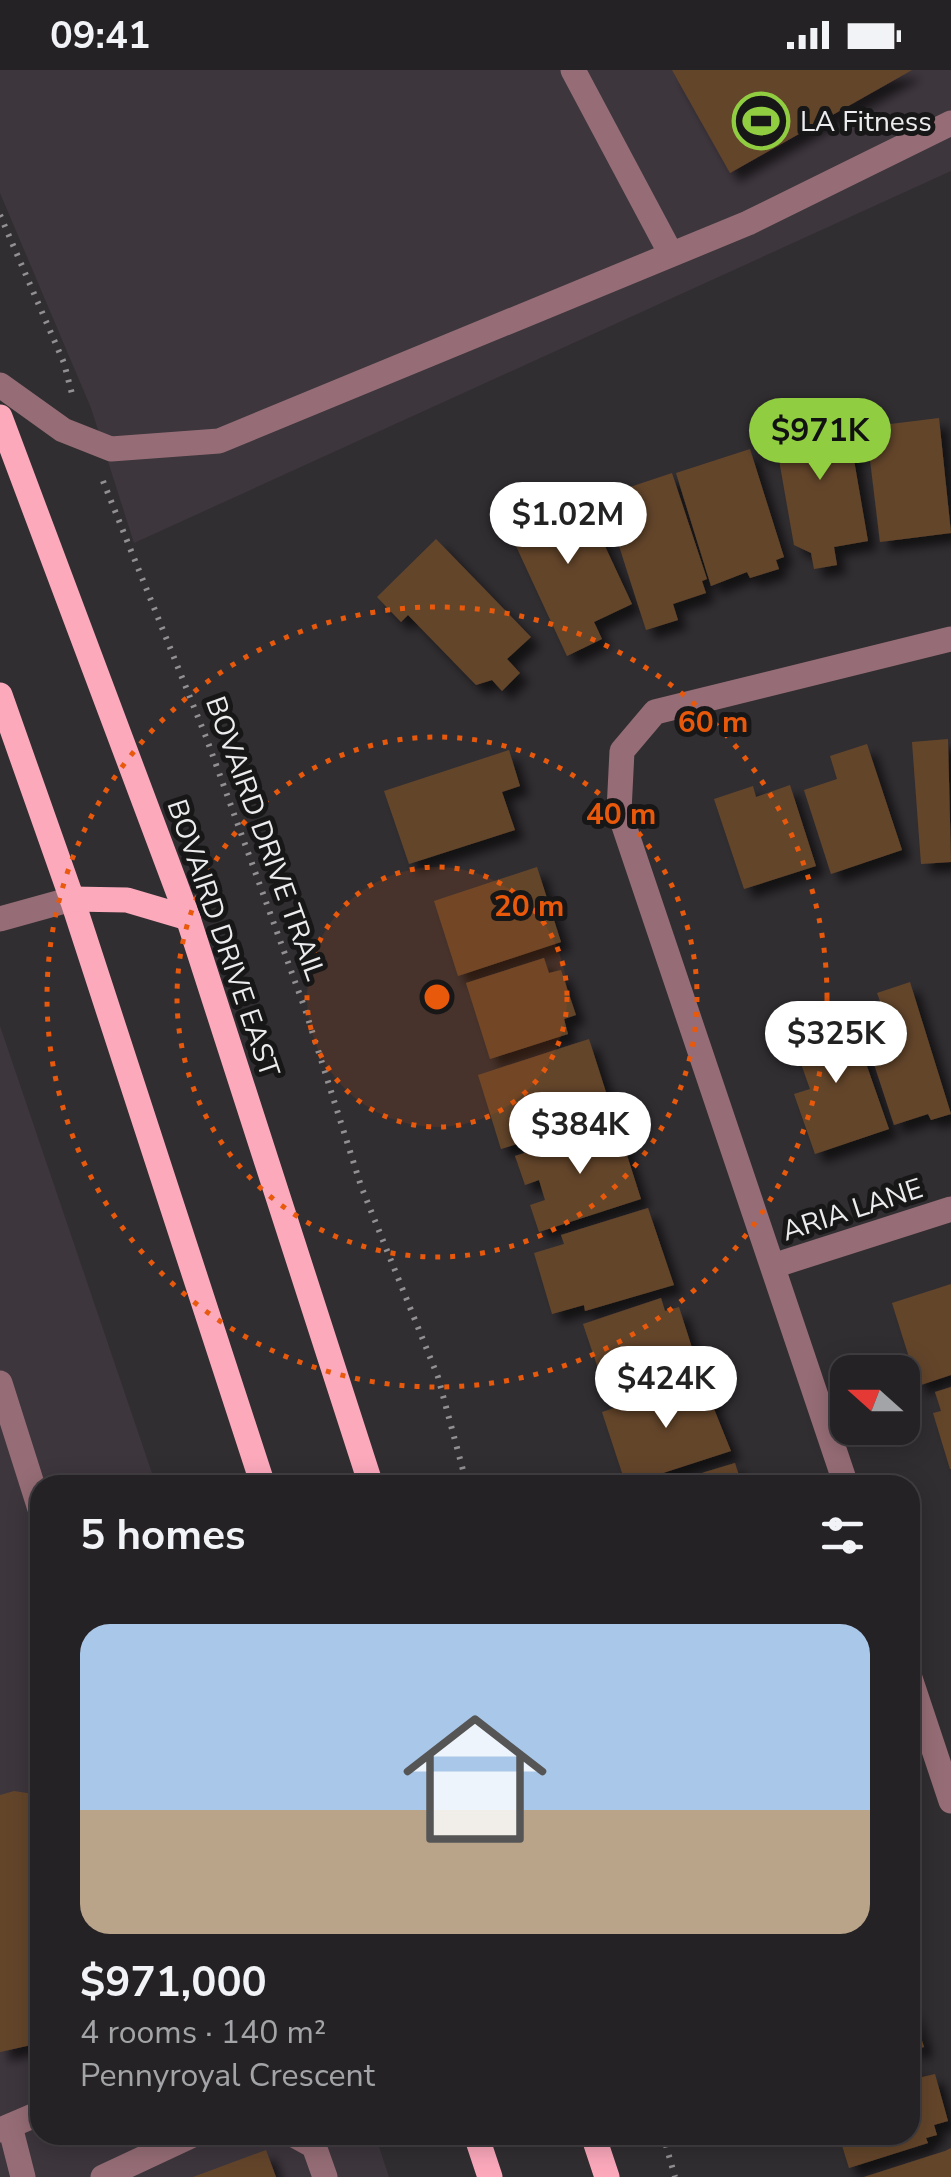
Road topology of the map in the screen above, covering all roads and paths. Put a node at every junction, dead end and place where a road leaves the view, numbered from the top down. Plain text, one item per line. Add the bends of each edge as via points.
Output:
1 (573, 70) edge
2 (951, 123) edge
3 (0, 215) edge
4 (671, 254) junction
5 (0, 385) edge
6 (0, 417) edge
7 (84, 440) junction
8 (951, 639) edge
9 (0, 695) edge
10 (72, 899) junction
11 (188, 918) junction
12 (0, 920) edge
13 (951, 1209) edge
14 (772, 1266) junction
15 (0, 1383) edge
16 (260, 1475) edge
17 (368, 1475) edge
18 (464, 1475) edge
19 (843, 1475) edge
20 (30, 1478) edge
21 (920, 1708) edge
22 (951, 1801) edge
23 (30, 2118) edge
24 (5, 2128) edge
25 (172, 2145) edge
26 (312, 2145) edge
27 (479, 2145) edge
28 (596, 2145) edge
29 (666, 2145) edge
30 (23, 2177) edge
31 (103, 2177) edge
32 (325, 2177) edge
33 (490, 2177) edge
34 (607, 2177) edge
35 (675, 2177) edge

1 - 4 street
2 - 4 street
3 - 7 path, BOVAIRD DRIVE TRAIL via 64,362
4 - 7 street via 218,440 111,449
5 - 7 street
6 - 11 main road, BOVAIRD DRIVE EAST
7 - 18 path, BOVAIRD DRIVE TRAIL via 206,737 362,1186 438,1376
8 - 14 street via 655,712 622,751 619,811
9 - 10 main road
10 - 11 main road via 127,900
10 - 12 street
10 - 16 main road
11 - 17 main road, BOVAIRD DRIVE EAST
13 - 14 street, ARIA LANE
14 - 19 street
15 - 20 street
21 - 22 street
23 - 24 street
24 - 30 street
25 - 31 street
26 - 32 street
27 - 33 main road
28 - 34 main road
29 - 35 path

